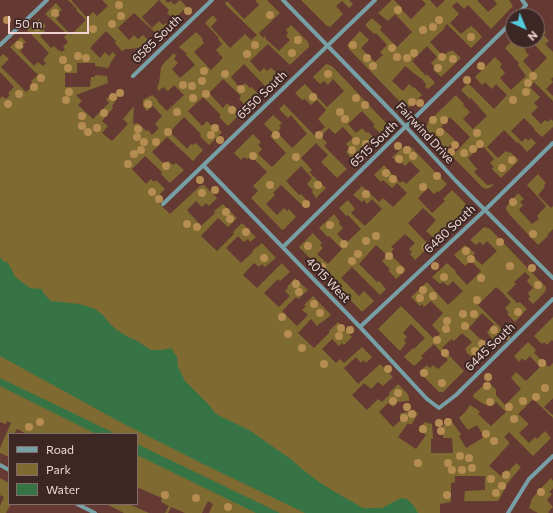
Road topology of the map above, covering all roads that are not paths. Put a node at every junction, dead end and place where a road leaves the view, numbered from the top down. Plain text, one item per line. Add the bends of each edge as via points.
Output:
1 (47, 0) edge
2 (212, 0) edge
3 (283, 0) edge
4 (375, 0) edge
5 (522, 0) edge
6 (524, 8) edge
7 (505, 29) edge
8 (0, 45) edge
9 (328, 46) junction
10 (133, 76) dead end
11 (406, 127) junction
12 (553, 143) edge
13 (204, 166) junction
14 (163, 204) dead end
15 (485, 210) junction
16 (283, 247) junction
17 (553, 278) edge
18 (553, 300) edge
19 (360, 327) junction
20 (439, 408) joint
21 (553, 456) edge
22 (80, 505) edge
23 (95, 513) edge
24 (508, 513) edge

1 - 8 street
2 - 10 street, 6585 South
3 - 9 street, Fairwind Drive
4 - 9 street, 6550 South
5 - 6 street via 526,5
7 - 11 street, 6515 South
9 - 11 street, Fairwind Drive
9 - 13 street, 6550 South
11 - 15 street, Fairwind Drive
11 - 16 street, 6515 South
12 - 15 street, 6480 South
13 - 14 street, 6550 South
13 - 16 street, 4015 West
15 - 17 street, Fairwind Drive
15 - 19 street, 6480 South
16 - 19 street, 4015 West
18 - 20 street, 6445 South via 456,395
19 - 20 street, 4015 West via 427,399
21 - 24 street via 529,479
22 - 23 street

